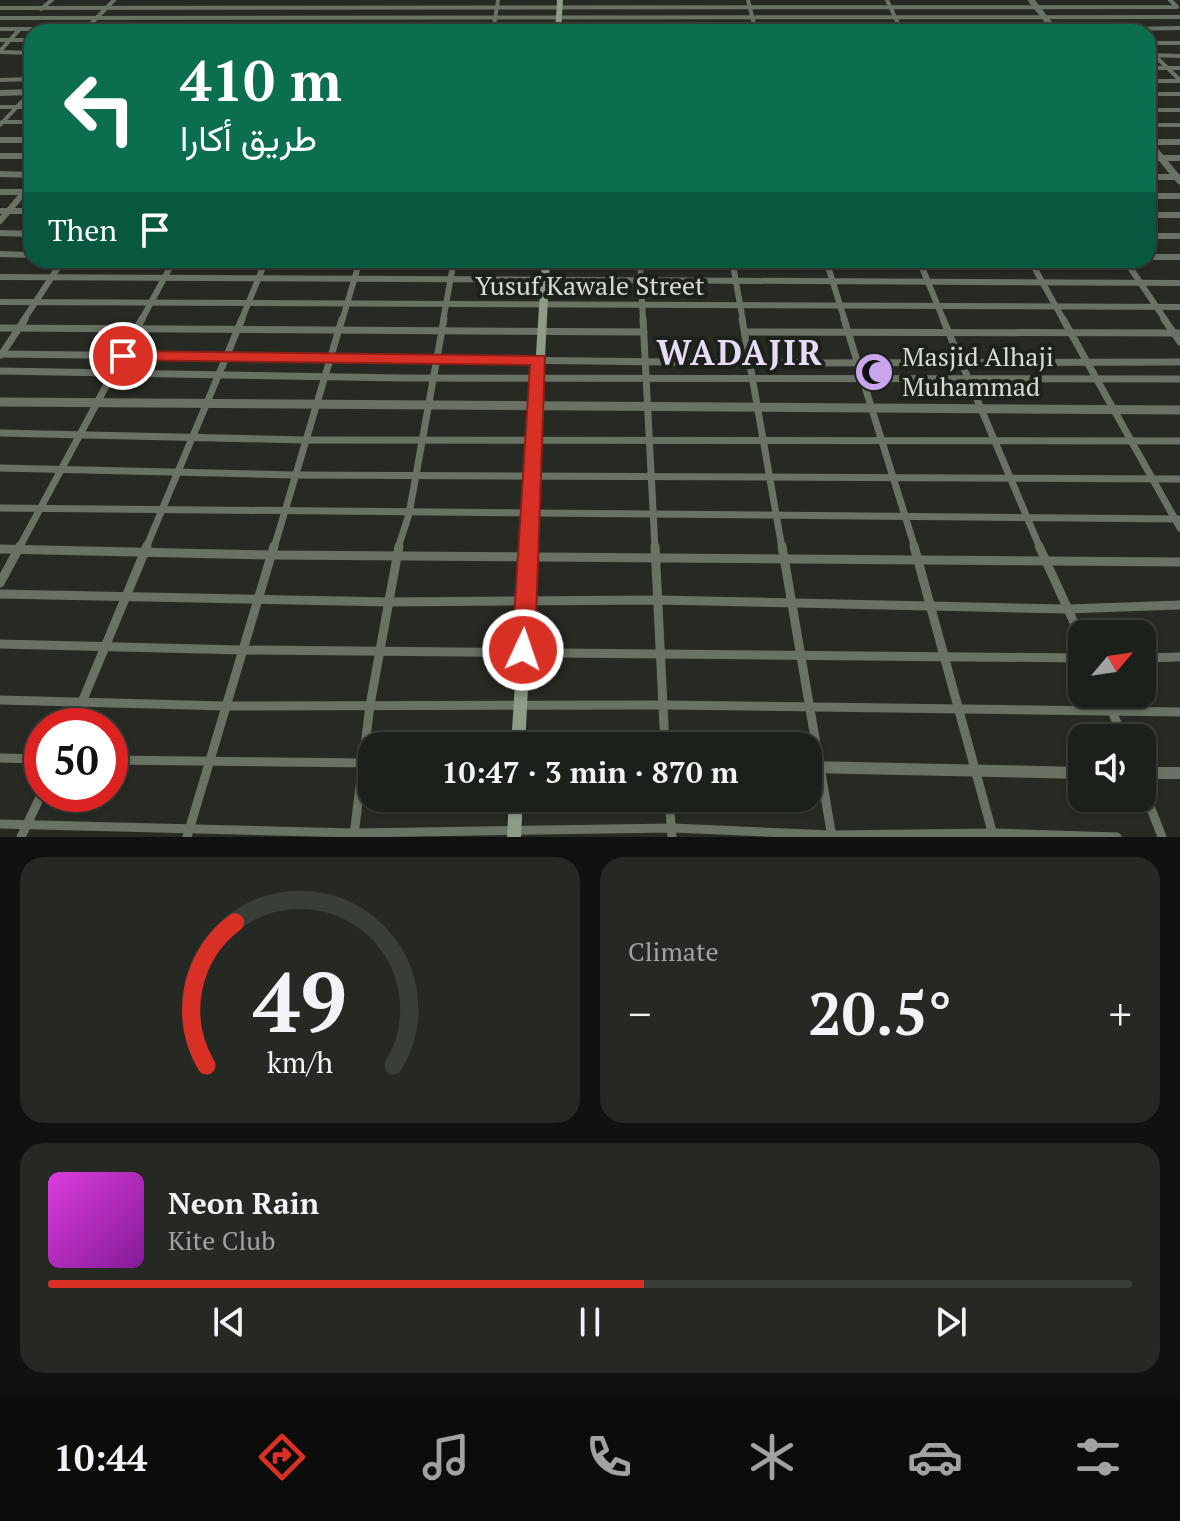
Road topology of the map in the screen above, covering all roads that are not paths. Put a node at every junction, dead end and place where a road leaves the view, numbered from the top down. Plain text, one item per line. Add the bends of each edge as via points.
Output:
1 (52, 0) edge
2 (114, 0) edge
3 (177, 0) edge
4 (241, 0) edge
5 (313, 0) edge
6 (375, 0) edge
7 (435, 0) edge
8 (498, 0) edge
9 (560, 0) edge
10 (621, 0) edge
11 (686, 0) edge
12 (748, 0) edge
13 (812, 0) edge
14 (887, 0) edge
15 (948, 0) edge
16 (1031, 0) edge
17 (1170, 0) edge
18 (309, 7) junction
19 (433, 7) junction
20 (1110, 7) junction
21 (0, 8) edge
22 (43, 8) junction
23 (106, 8) junction
24 (171, 8) junction
25 (234, 8) junction
26 (372, 8) junction
27 (497, 8) junction
28 (560, 8) junction
29 (622, 8) junction
30 (688, 8) junction
31 (751, 8) junction
32 (1179, 8) edge
33 (816, 9) junction
34 (953, 9) junction
35 (1038, 9) junction
36 (891, 10) junction
37 (98, 17) junction
38 (1180, 17) edge
39 (0, 18) edge
40 (31, 18) junction
41 (228, 18) junction
42 (306, 18) junction
43 (366, 18) junction
44 (431, 18) junction
45 (494, 18) junction
46 (559, 18) junction
47 (689, 18) junction
48 (1118, 18) junction
49 (163, 19) junction
50 (624, 19) junction
51 (753, 19) junction
52 (1047, 19) junction
53 (819, 20) junction
54 (896, 20) junction
55 (961, 20) junction
56 (25, 24) edge
57 (92, 24) edge
58 (158, 24) edge
59 (224, 24) edge
60 (301, 24) edge
61 (364, 24) edge
62 (430, 24) edge
63 (494, 24) edge
64 (559, 24) edge
65 (625, 24) edge
66 (690, 24) edge
67 (754, 24) edge
68 (820, 24) edge
69 (898, 24) edge
70 (964, 24) edge
71 (1050, 24) edge
72 (1124, 24) edge
73 (24, 25) edge
74 (1180, 28) edge
75 (0, 29) edge
76 (20, 29) junction
77 (24, 29) edge
78 (1156, 29) edge
79 (0, 40) edge
80 (9, 40) junction
81 (24, 40) edge
82 (1180, 43) edge
83 (1156, 45) edge
84 (0, 51) edge
85 (24, 52) edge
86 (1156, 55) edge
87 (1180, 56) edge
88 (1156, 58) edge
89 (1156, 68) edge
90 (1168, 68) junction
91 (1180, 68) edge
92 (24, 79) edge
93 (0, 80) edge
94 (1156, 81) edge
95 (1180, 81) edge
96 (24, 92) edge
97 (0, 93) edge
98 (1156, 94) edge
99 (1180, 94) edge
100 (24, 100) edge
101 (0, 107) edge
102 (17, 107) junction
103 (24, 107) edge
104 (1156, 110) edge
105 (1180, 110) edge
106 (24, 122) edge
107 (1, 123) edge
108 (1156, 125) edge
109 (1180, 125) edge
110 (0, 140) edge
111 (24, 140) edge
112 (1156, 142) edge
113 (1180, 142) edge
114 (1156, 152) edge
115 (0, 156) edge
116 (24, 156) edge
117 (1156, 158) edge
118 (1161, 158) junction
119 (1180, 158) edge
120 (0, 174) edge
121 (24, 175) edge
122 (1156, 177) edge
123 (1179, 178) edge
124 (0, 192) edge
125 (24, 192) joint
126 (1156, 196) edge
127 (1180, 196) edge
128 (0, 211) edge
129 (8, 211) junction
130 (24, 211) edge
131 (1156, 215) edge
132 (1180, 215) edge
133 (0, 221) edge
134 (0, 233) edge
135 (24, 234) edge
136 (1156, 236) edge
137 (1180, 236) edge
138 (0, 254) edge
139 (24, 255) edge
140 (1156, 257) edge
141 (1180, 257) edge
142 (58, 268) edge
143 (170, 268) edge
144 (263, 268) edge
145 (357, 268) edge
146 (453, 268) edge
147 (546, 268) edge
148 (640, 268) edge
149 (733, 268) edge
150 (829, 268) edge
151 (922, 268) edge
152 (1035, 268) edge
153 (1130, 268) edge
154 (0, 277) edge
155 (51, 278) junction
156 (164, 278) junction
157 (451, 279) junction
158 (259, 280) junction
159 (352, 280) junction
160 (1042, 280) junction
161 (545, 281) junction
162 (641, 281) junction
163 (735, 281) junction
164 (833, 281) junction
165 (928, 282) junction
166 (1139, 282) junction
167 (1180, 283) edge
168 (0, 302) edge
169 (35, 303) junction
170 (148, 304) junction
171 (249, 304) junction
172 (345, 305) junction
173 (542, 305) junction
174 (841, 305) junction
175 (446, 306) junction
176 (739, 306) junction
177 (938, 306) junction
178 (643, 307) junction
179 (1056, 307) junction
180 (1156, 307) junction
181 (1180, 307) edge
182 (0, 328) edge
183 (19, 328) junction
184 (136, 329) junction
185 (237, 331) junction
186 (337, 331) junction
187 (540, 332) junction
188 (644, 332) junction
189 (745, 332) junction
190 (948, 332) junction
191 (439, 333) junction
192 (1177, 333) edge
193 (849, 334) junction
194 (1071, 334) junction
195 (1180, 342) edge
196 (1, 355) edge
197 (123, 356) junction
198 (226, 358) junction
199 (329, 360) junction
200 (434, 360) junction
201 (539, 360) junction
202 (646, 360) junction
203 (857, 361) junction
204 (1087, 362) junction
205 (1180, 362) edge
206 (749, 363) junction
207 (960, 363) junction
208 (0, 371) edge
209 (112, 373) junction
210 (217, 375) junction
211 (324, 376) junction
212 (432, 377) junction
213 (538, 377) junction
214 (646, 377) junction
215 (752, 378) junction
216 (864, 379) junction
217 (1180, 379) edge
218 (968, 380) junction
219 (1097, 380) junction
220 (0, 402) edge
221 (96, 402) junction
222 (206, 405) junction
223 (315, 406) junction
224 (428, 407) junction
225 (536, 407) junction
226 (649, 407) junction
227 (757, 408) junction
228 (873, 408) junction
229 (979, 409) junction
230 (1114, 409) junction
231 (1180, 410) edge
232 (0, 433) edge
233 (78, 434) junction
234 (193, 437) junction
235 (305, 440) junction
236 (420, 440) junction
237 (650, 440) junction
238 (535, 441) junction
239 (1132, 441) junction
240 (1180, 441) edge
241 (763, 442) junction
242 (882, 443) junction
243 (993, 443) junction
244 (0, 468) edge
245 (59, 470) junction
246 (176, 473) junction
247 (294, 475) junction
248 (414, 475) junction
249 (651, 476) junction
250 (533, 477) junction
251 (768, 478) junction
252 (891, 478) junction
253 (1153, 479) junction
254 (1180, 479) edge
255 (1010, 481) junction
256 (0, 508) edge
257 (37, 509) junction
258 (160, 511) junction
259 (283, 513) junction
260 (409, 514) junction
261 (531, 514) junction
262 (654, 515) junction
263 (906, 516) junction
264 (775, 517) junction
265 (1026, 519) junction
266 (1178, 519) edge
267 (1180, 528) edge
268 (0, 549) edge
269 (15, 549) junction
270 (142, 553) junction
271 (270, 555) junction
272 (396, 556) junction
273 (529, 556) junction
274 (655, 557) junction
275 (782, 559) junction
276 (918, 559) junction
277 (1045, 562) junction
278 (1180, 562) edge
279 (0, 583) edge
280 (0, 594) edge
281 (124, 597) junction
282 (257, 600) junction
283 (658, 600) junction
284 (391, 602) junction
285 (526, 602) junction
286 (793, 604) junction
287 (932, 605) junction
288 (1180, 605) edge
289 (1067, 609) junction
290 (1072, 620) edge
291 (0, 644) edge
292 (103, 647) junction
293 (382, 649) junction
294 (242, 650) junction
295 (523, 650) junction
296 (661, 652) junction
297 (799, 654) junction
298 (944, 656) junction
299 (1180, 657) edge
300 (1068, 658) edge
301 (1156, 658) edge
302 (0, 700) edge
303 (81, 702) junction
304 (370, 705) junction
305 (520, 705) junction
306 (664, 705) junction
307 (226, 706) junction
308 (79, 708) edge
309 (1111, 708) edge
310 (808, 709) junction
311 (958, 711) junction
312 (1113, 712) junction
313 (1180, 712) edge
314 (1118, 724) edge
315 (369, 732) edge
316 (519, 732) edge
317 (665, 732) edge
318 (810, 732) edge
319 (0, 758) edge
320 (24, 759) edge
321 (128, 760) edge
322 (209, 761) junction
323 (358, 763) edge
324 (822, 768) edge
325 (976, 772) junction
326 (1068, 773) edge
327 (1156, 773) edge
328 (1180, 773) edge
329 (822, 798) edge
330 (33, 812) edge
331 (358, 812) edge
332 (515, 812) edge
333 (670, 812) edge
334 (1152, 812) edge
335 (0, 824) edge
336 (27, 825) junction
337 (514, 832) edge
338 (672, 832) edge
339 (188, 834) edge
340 (354, 835) edge
341 (993, 835) edge
342 (832, 836) edge
343 (21, 837) edge
344 (1117, 837) edge
345 (1162, 837) edge

1 - 22 street
2 - 23 street
3 - 24 street
4 - 25 street
5 - 18 street
6 - 26 street
7 - 19 street
8 - 27 street
9 - 28 main road
10 - 29 street
11 - 30 street
12 - 31 street
13 - 33 street
14 - 36 street
15 - 34 street
16 - 35 street
17 - 32 street
18 - 25 street
18 - 26 street
18 - 42 street
19 - 26 street
19 - 27 street
19 - 44 street
20 - 32 street
20 - 35 street
20 - 48 street
21 - 22 street
22 - 23 street
22 - 40 street
23 - 24 street
23 - 37 street
24 - 25 street
24 - 49 street
25 - 41 street
26 - 43 street
27 - 28 street
27 - 45 street
28 - 29 street
28 - 46 main road
29 - 30 street
29 - 50 street
30 - 31 street
30 - 47 street
31 - 33 street
31 - 51 street
33 - 36 street
33 - 53 street
34 - 35 street
34 - 36 street
34 - 55 street
35 - 52 street
36 - 54 street
37 - 40 street
37 - 49 street
37 - 57 street
38 - 48 street
39 - 40 street
40 - 56 street
41 - 42 street
41 - 49 street
41 - 59 street
42 - 43 street
42 - 60 street
43 - 44 street
43 - 61 street
44 - 45 street
44 - 62 street
45 - 46 street
45 - 63 street
46 - 50 street
46 - 64 main road
47 - 50 street
47 - 51 street
47 - 66 street
48 - 52 street
48 - 72 street
49 - 58 street
50 - 65 street
51 - 53 street
51 - 67 street
52 - 55 street
52 - 71 street
53 - 54 street
53 - 68 street
54 - 55 street
54 - 69 street
55 - 70 street
73 - 76 street
74 - 78 street
75 - 76 street
76 - 77 street
76 - 80 street
79 - 80 street
80 - 81 street
80 - 84 street
82 - 83 street
84 - 85 street
86 - 87 street
88 - 90 street
89 - 90 street
90 - 91 street
90 - 95 street
92 - 93 street
94 - 95 street
96 - 97 street
98 - 99 street
100 - 102 street
101 - 102 street
102 - 103 street
102 - 107 street
104 - 105 street
106 - 107 street
108 - 109 street
110 - 111 street
112 - 113 street
114 - 118 street
115 - 116 street
117 - 118 street
118 - 119 street
118 - 123 street
120 - 121 street
122 - 123 street
124 - 125 street
125 - 129 street
126 - 127 street
128 - 129 street
129 - 130 street
129 - 133 street
131 - 132 street
134 - 135 street
136 - 137 street
138 - 139 street
140 - 141 street
142 - 155 street
143 - 156 street
144 - 158 street
145 - 159 street
146 - 157 street
147 - 161 main road
148 - 162 street
149 - 163 street
150 - 164 street
151 - 165 street
152 - 160 street
153 - 166 street
154 - 155 street
155 - 156 street
155 - 169 street
156 - 158 street
156 - 170 street
157 - 159 street
157 - 161 street
157 - 175 street
158 - 159 street
158 - 171 street
159 - 172 street
160 - 165 street
160 - 166 street
160 - 179 street
161 - 162 street
161 - 173 main road
162 - 163 street
162 - 178 street
163 - 164 street
163 - 176 street
164 - 165 street
164 - 174 street
165 - 177 street
166 - 167 street
166 - 180 street
168 - 169 street, Yusuf Kawale Street
169 - 170 street, Yusuf Kawale Street
169 - 183 street
170 - 171 street, Yusuf Kawale Street
170 - 184 street
171 - 172 street, Yusuf Kawale Street
171 - 185 street
172 - 175 street, Yusuf Kawale Street
172 - 186 street
173 - 175 street, Yusuf Kawale Street
173 - 178 street, Yusuf Kawale Street
173 - 187 main road
174 - 176 street, Yusuf Kawale Street
174 - 177 street, Yusuf Kawale Street
174 - 193 street
175 - 191 street
176 - 178 street, Yusuf Kawale Street
176 - 189 street
177 - 179 street, Yusuf Kawale Street
177 - 190 street
178 - 188 street
179 - 180 street, Yusuf Kawale Street
179 - 194 street
180 - 181 street, Yusuf Kawale Street
180 - 192 street
182 - 183 street
183 - 184 street
183 - 196 street
184 - 185 street
184 - 197 street
185 - 186 street
185 - 198 street
186 - 191 street
186 - 199 street
187 - 188 street
187 - 191 street
187 - 201 main road
188 - 202 street
189 - 193 street
189 - 206 street
190 - 193 street
190 - 194 street
190 - 207 street
191 - 200 street
192 - 194 street
192 - 195 street
193 - 203 street
194 - 204 street
196 - 197 street
197 - 198 street
197 - 209 street
198 - 199 street
198 - 210 street
199 - 200 street
199 - 211 street
200 - 201 street
200 - 212 street
201 - 202 street
201 - 213 main road
202 - 206 street
202 - 214 street
203 - 206 street
203 - 207 street
203 - 216 street
204 - 205 street
204 - 207 street
204 - 219 street
206 - 215 street
207 - 218 street
208 - 209 street
209 - 210 street
209 - 221 street
210 - 211 street
210 - 222 street
211 - 212 street
211 - 223 street
212 - 213 street
212 - 224 street
213 - 214 street
213 - 225 main road
214 - 215 street
214 - 226 street
215 - 216 street
215 - 227 street
216 - 218 street
216 - 228 street
217 - 219 street
218 - 219 street
218 - 229 street
219 - 230 street
220 - 221 street
221 - 222 street
221 - 233 street
222 - 223 street
222 - 234 street
223 - 224 street
223 - 235 street
224 - 225 street
224 - 236 street
225 - 226 street
225 - 238 main road
226 - 227 street
226 - 237 street
227 - 228 street
227 - 241 street
228 - 229 street
228 - 242 street
229 - 230 street
229 - 243 street
230 - 231 street
230 - 239 street
232 - 233 street
233 - 234 street
233 - 245 street
234 - 235 street
234 - 246 street
235 - 236 street
235 - 247 street
236 - 238 street
236 - 248 street
237 - 238 street
237 - 241 street
237 - 249 street
238 - 250 main road
239 - 240 street
239 - 243 street
239 - 253 street
241 - 242 street
241 - 251 street
242 - 243 street
242 - 252 street
243 - 255 street
244 - 245 street
245 - 246 street
245 - 257 street
246 - 247 street
246 - 258 street
247 - 248 street
247 - 259 street
248 - 250 street
248 - 260 street
249 - 250 street
249 - 251 street
249 - 262 street
250 - 261 main road
251 - 252 street
251 - 264 street
252 - 255 street
252 - 263 street
253 - 254 street
253 - 255 street
253 - 266 street
255 - 265 street
256 - 257 street
257 - 258 street
257 - 269 street
258 - 259 street
258 - 270 street
259 - 260 street
259 - 271 street
260 - 261 street
260 - 272 street
261 - 262 street
261 - 273 main road
262 - 264 street
262 - 274 street
263 - 264 street
263 - 265 street
263 - 276 street
264 - 275 street
265 - 266 street
265 - 277 street
266 - 267 street
268 - 269 street
269 - 270 street
269 - 279 street
270 - 271 street
270 - 281 street
271 - 272 street
271 - 282 street
272 - 273 street
272 - 284 street
273 - 274 street
273 - 285 main road
274 - 275 street
274 - 283 street
275 - 276 street
275 - 286 street
276 - 277 street
276 - 287 street
277 - 278 street
277 - 289 street
280 - 281 street
281 - 282 street
281 - 292 street
282 - 284 street
282 - 294 street
283 - 285 street
283 - 286 street
283 - 296 street
284 - 285 street
284 - 293 street
285 - 295 main road
286 - 287 street
286 - 297 street
287 - 289 street
287 - 298 street
288 - 289 street
289 - 290 street
291 - 292 street
292 - 294 street
292 - 303 street
293 - 294 street
293 - 295 street
293 - 304 street
294 - 307 street
295 - 296 street
295 - 305 main road
296 - 297 street
296 - 306 street
297 - 298 street
297 - 310 street
298 - 300 street
298 - 311 street
299 - 301 street
302 - 303 street
303 - 307 street
303 - 308 street
304 - 305 street
304 - 307 street
304 - 315 street
305 - 306 street
305 - 316 main road
306 - 310 street
306 - 317 street
307 - 322 street
309 - 312 street
310 - 311 street
310 - 318 street
311 - 312 street
311 - 325 street
312 - 313 street
312 - 314 street
319 - 320 street
321 - 322 street
322 - 323 street
322 - 339 street
324 - 325 street
325 - 326 street
325 - 341 street
327 - 328 street
329 - 342 street
330 - 336 street
331 - 340 street
332 - 337 main road
333 - 338 street
334 - 345 street
335 - 336 street
336 - 339 street
336 - 343 street
337 - 338 street
337 - 340 street
338 - 342 street
339 - 340 street
341 - 342 street
341 - 344 street

